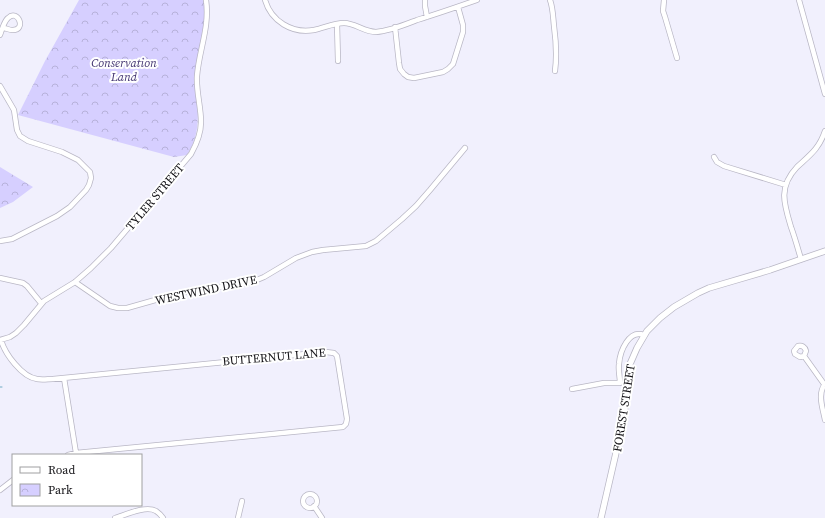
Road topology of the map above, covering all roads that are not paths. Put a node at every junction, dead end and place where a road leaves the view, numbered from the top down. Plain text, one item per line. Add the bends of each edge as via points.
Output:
1 (206, 0) edge
2 (265, 0) edge
3 (425, 0) edge
4 (478, 0) edge
5 (550, 0) edge
6 (664, 0) edge
7 (799, 0) edge
8 (458, 7) junction
9 (427, 17) junction
10 (337, 24) junction
11 (395, 27) junction
12 (3, 28) dead end
13 (0, 35) edge
14 (677, 58) dead end
15 (338, 62) dead end
16 (556, 71) dead end
17 (0, 86) edge
18 (825, 94) edge
19 (825, 131) edge
20 (465, 148) dead end
21 (714, 157) dead end
22 (786, 185) junction
23 (0, 241) edge
24 (825, 252) edge
25 (801, 259) junction
26 (0, 278) edge
27 (75, 282) junction
28 (41, 303) junction
29 (644, 334) junction
30 (0, 340) edge
31 (804, 356) dead end
32 (64, 378) junction
33 (620, 383) junction
34 (627, 383) junction
35 (825, 384) edge
36 (572, 389) dead end
37 (825, 420) edge
38 (76, 453) junction
39 (72, 454) edge
40 (12, 481) edge
41 (0, 490) edge
42 (242, 500) dead end
43 (314, 506) dead end
44 (114, 518) edge
45 (163, 518) edge
46 (238, 518) edge
47 (322, 518) edge
48 (602, 518) edge

1 - 27 street, TYLER STREET via 207,18 197,78 201,122 195,146 111,248
2 - 10 street via 273,16 291,28 307,31
3 - 9 street
4 - 8 street
5 - 16 street
6 - 14 street via 664,17
7 - 18 street
8 - 9 street
8 - 11 street via 463,32 453,64 444,72 414,78 404,74 400,69
9 - 11 street
10 - 11 street via 348,23 372,32
10 - 15 street
12 - 13 street
17 - 23 street via 14,110 17,130 22,138 75,158 90,172 90,184 70,207 57,216 12,239
19 - 22 street via 816,149 794,171
20 - 27 street, WESTWIND DRIVE via 408,213 376,241 366,246 312,252 252,282 180,293 127,308 110,306
21 - 22 street via 724,166
22 - 25 street via 784,203
24 - 25 street, FOREST STREET
25 - 29 street, FOREST STREET via 718,285 689,297
26 - 28 street via 23,283
27 - 28 street, TYLER STREET
28 - 30 street, TYLER STREET via 24,326 10,337
29 - 33 street via 636,334 625,345 619,365
29 - 34 street, FOREST STREET via 633,355
30 - 32 street, BUTTERNUT LANE via 10,358 32,378
31 - 35 street
32 - 38 street
32 - 38 street, BUTTERNUT LANE via 329,352 334,353 337,358 347,419 346,424 340,427
33 - 34 street
33 - 36 street
34 - 48 street, FOREST STREET via 625,410
35 - 37 street via 821,398
38 - 39 street, BUTTERNUT LANE
40 - 41 street
42 - 46 street
43 - 47 street
44 - 45 street via 149,509 156,511

